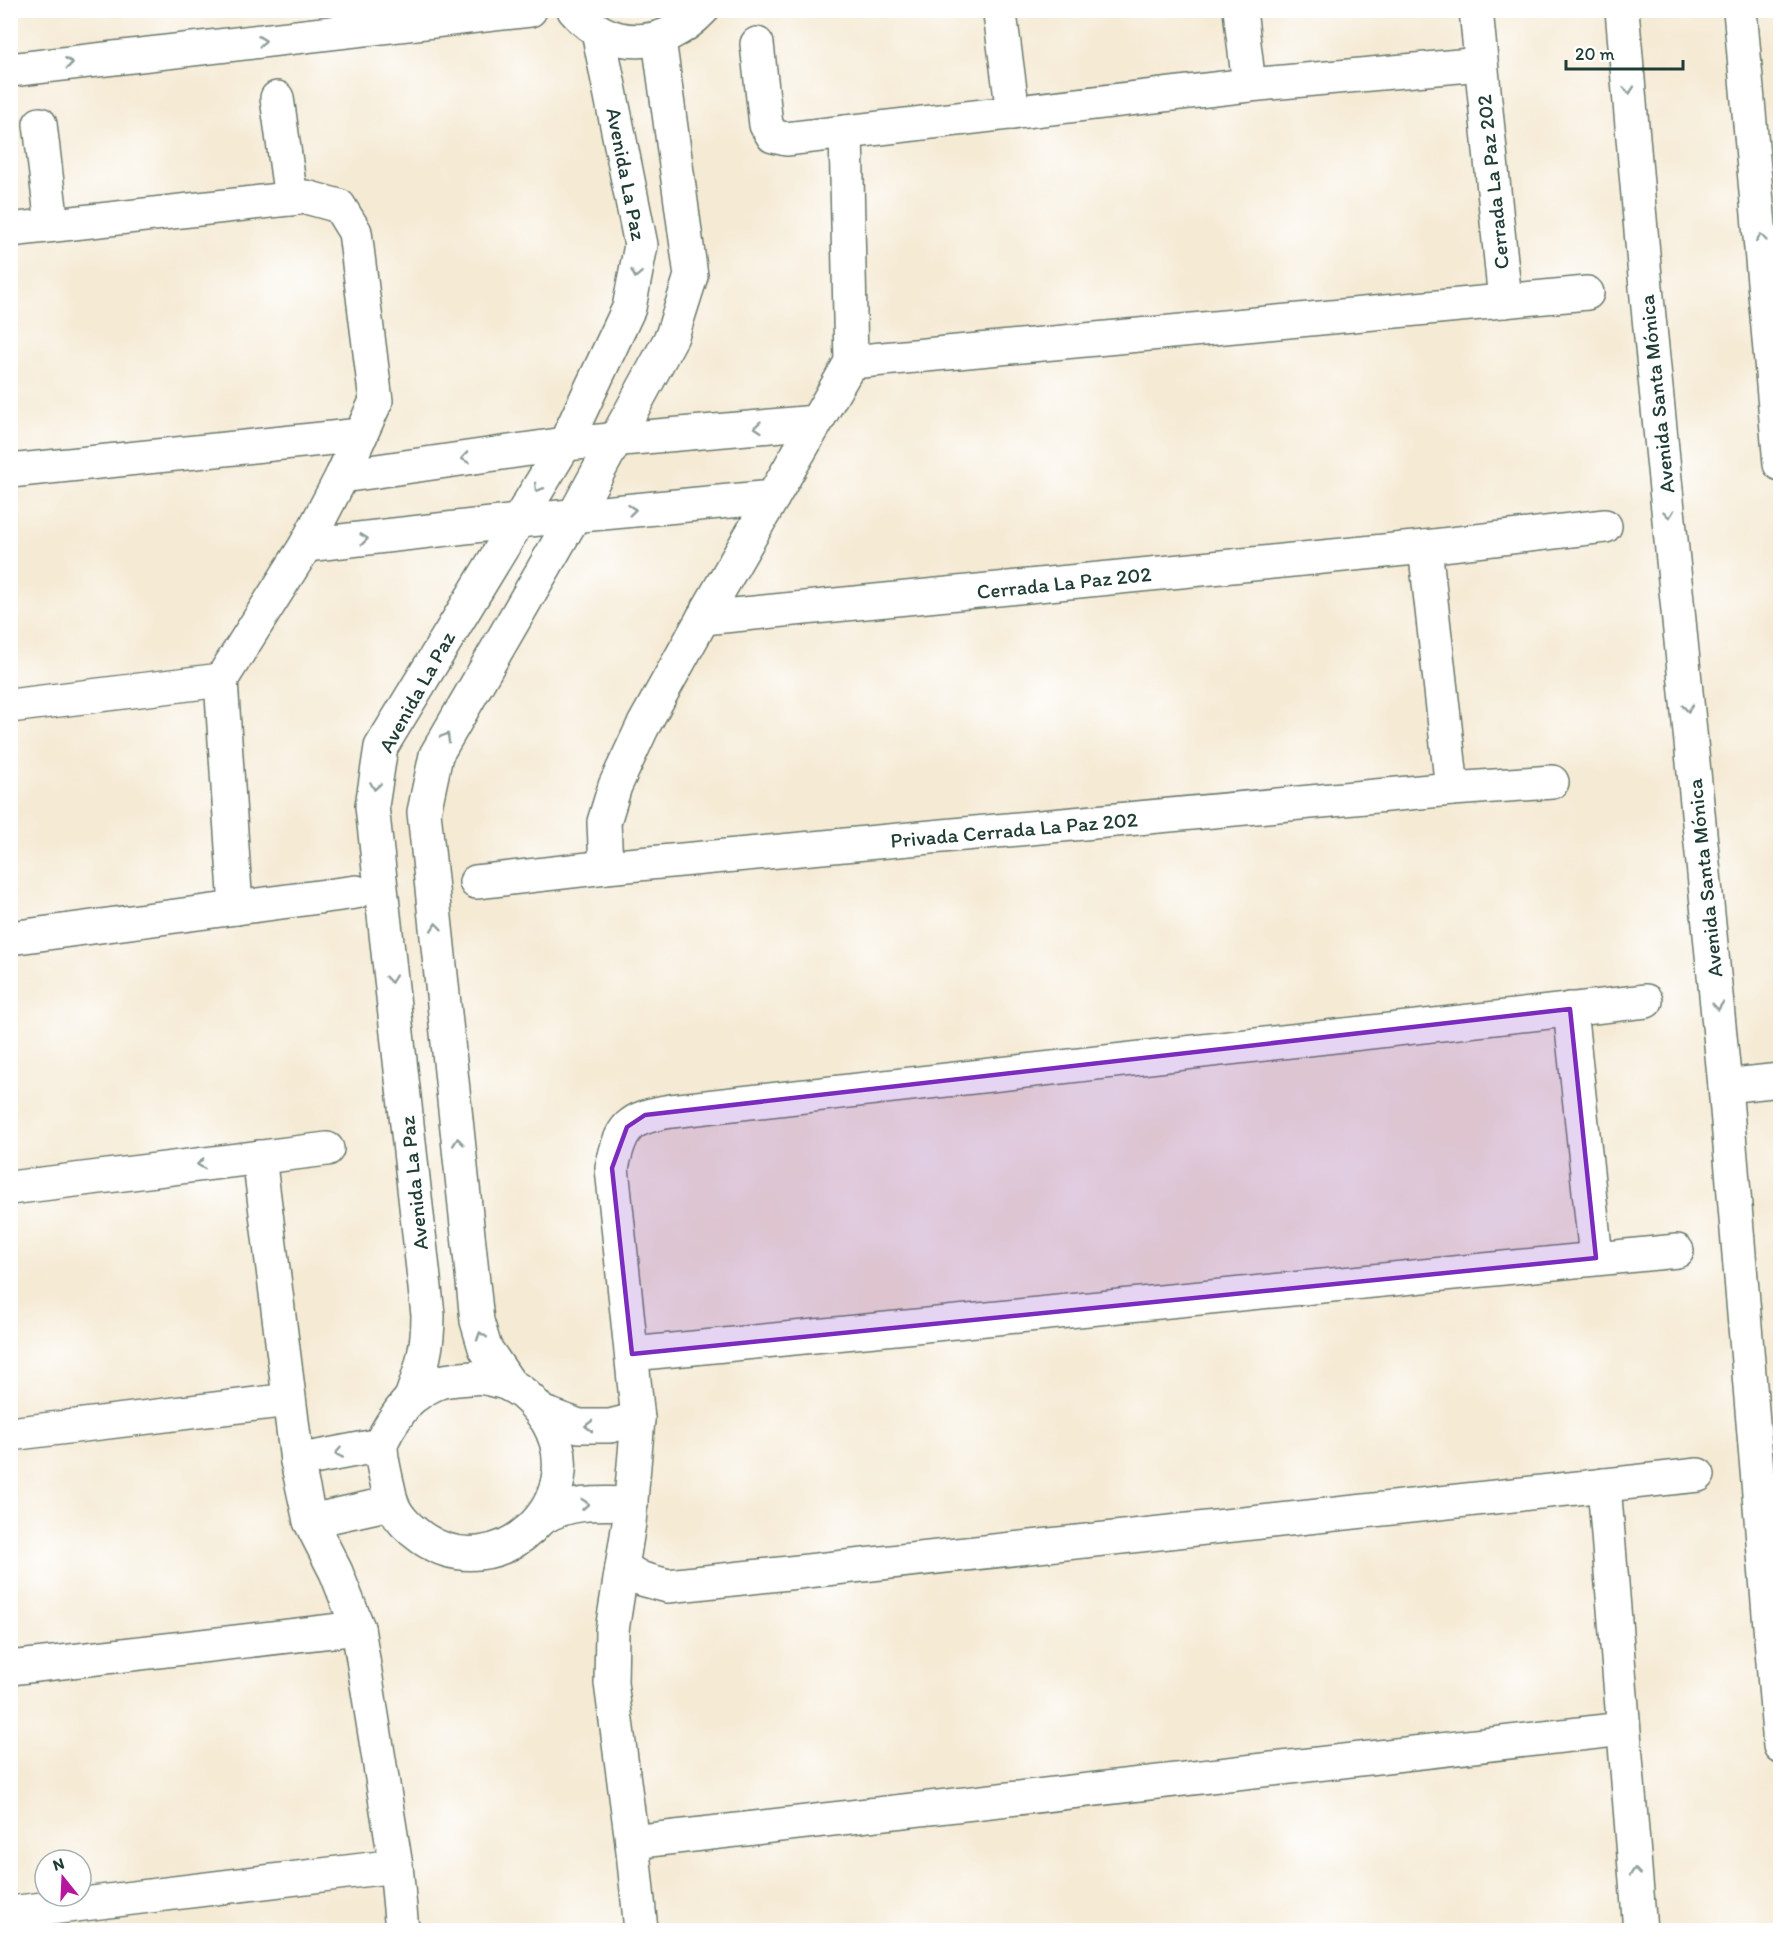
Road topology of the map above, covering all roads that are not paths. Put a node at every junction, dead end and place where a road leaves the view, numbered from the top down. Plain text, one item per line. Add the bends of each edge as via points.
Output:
1 (530, 10) edge
2 (702, 10) edge
3 (1240, 10) edge
4 (1476, 10) edge
5 (1622, 10) edge
6 (1740, 10) edge
7 (1000, 14) dead end
8 (586, 21) edge
9 (659, 39) junction
10 (757, 44) dead end
11 (1481, 64) junction
12 (10, 70) edge
13 (1248, 85) junction
14 (277, 98) dead end
15 (1013, 113) junction
16 (40, 124) dead end
17 (846, 132) junction
18 (291, 199) junction
19 (52, 225) junction
20 (10, 230) edge
21 (1587, 293) dead end
22 (1505, 301) junction
23 (851, 362) junction
24 (816, 422) junction
25 (361, 435) junction
26 (615, 440) junction
27 (565, 444) junction
28 (1780, 464) edge
29 (10, 471) edge
30 (342, 476) junction
31 (773, 497) junction
32 (574, 516) junction
33 (518, 521) junction
34 (1605, 526) dead end
35 (306, 545) junction
36 (1425, 547) junction
37 (703, 618) junction
38 (220, 680) junction
39 (10, 706) edge
40 (1552, 782) dead end
41 (1452, 789) junction
42 (606, 867) junction
43 (476, 882) dead end
44 (356, 892) dead end
45 (236, 908) junction
46 (10, 938) edge
47 (1646, 1001) dead end
48 (1570, 1009) junction
49 (1780, 1080) edge
50 (1725, 1086) junction
51 (327, 1149) dead end
52 (259, 1157) junction
53 (10, 1188) edge
54 (1677, 1251) dead end
55 (1596, 1258) junction
56 (632, 1354) junction
57 (511, 1386) junction
58 (411, 1398) junction
59 (289, 1400) junction
60 (541, 1412) junction
61 (638, 1419) junction
62 (10, 1434) edge
63 (381, 1445) junction
64 (297, 1461) junction
65 (1698, 1475) dead end
66 (1604, 1485) junction
67 (391, 1503) junction
68 (631, 1504) junction
69 (542, 1518) junction
70 (310, 1521) junction
71 (622, 1568) junction
72 (358, 1628) junction
73 (10, 1668) edge
74 (1623, 1729) junction
75 (1780, 1746) edge
76 (632, 1842) junction
77 (396, 1866) junction
78 (10, 1913) edge
79 (402, 1930) edge
80 (641, 1930) edge
81 (1640, 1930) edge

12 -> 1 street
2 - 9 street via 691,22
3 - 13 street
4 - 11 street, Cerrada La Paz 202
5 -> 50 street, Avenida Santa Mónica
28 -> 6 street
7 - 15 street
8 - 9 street via 625,40
8 -> 27 street, Avenida La Paz via 641,245 629,308
9 - 26 street via 691,276 672,336
10 - 17 street, Cerrada La Paz 202 via 766,125 773,136 786,139
11 - 13 street, Cerrada La Paz 202
11 - 22 street, Cerrada La Paz 202
13 - 15 street, Cerrada La Paz 202
14 - 18 street
15 - 17 street, Cerrada La Paz 202
16 - 19 street
17 - 23 street
18 - 19 street
18 - 25 street via 306,197 339,206 355,232 376,401
19 - 20 street
21 - 22 street
22 - 23 street
23 - 24 street
24 -> 26 street
24 - 31 street
25 - 29 street
25 - 30 street
26 - 27 street
26 - 32 street
27 -> 30 street
27 -> 33 street, Avenida La Paz
30 - 35 street
32 -> 31 street
31 - 37 street
32 - 33 street
57 -> 32 street via 486,1348 477,1321 424,812 436,755
35 -> 33 street
33 -> 58 street, Avenida La Paz via 381,747 372,806 428,1315 428,1339
34 - 36 street, Cerrada La Paz 202
35 - 38 street
36 - 37 street, Cerrada La Paz 202
36 - 41 street
37 - 42 street via 615,786 604,822
38 - 39 street
38 - 45 street
40 - 41 street, Privada Cerrada La Paz 202
41 - 42 street, Privada Cerrada La Paz 202
42 - 43 street, Privada Cerrada La Paz 202
44 - 45 street
45 - 46 street
47 - 48 street
48 - 55 street
48 - 56 street via 645,1115 627,1126 617,1144 612,1168
49 - 50 street
50 - 75 street, Avenida Santa Mónica
51 - 52 street
52 -> 53 street
52 - 59 street
54 - 55 street
55 - 56 street
56 - 61 street
57 - 58 street via 482,1377 438,1382
57 - 60 street
58 - 63 street
59 - 62 street
59 - 64 street
61 -> 60 street via 609,1426 579,1426
60 - 69 street via 555,1436 560,1466 554,1496
61 - 68 street
63 -> 64 street
63 - 67 street
64 - 70 street
65 - 66 street
66 - 71 street via 668,1586
66 - 74 street
67 - 69 street via 408,1528 433,1546 463,1554 491,1551 520,1539
67 - 70 street
69 -> 68 street via 576,1505
68 - 71 street
70 - 72 street
71 - 76 street via 612,1630 611,1683
72 - 73 street
72 - 77 street
74 - 76 street
81 -> 74 street
76 - 80 street
77 - 78 street
77 - 79 street

